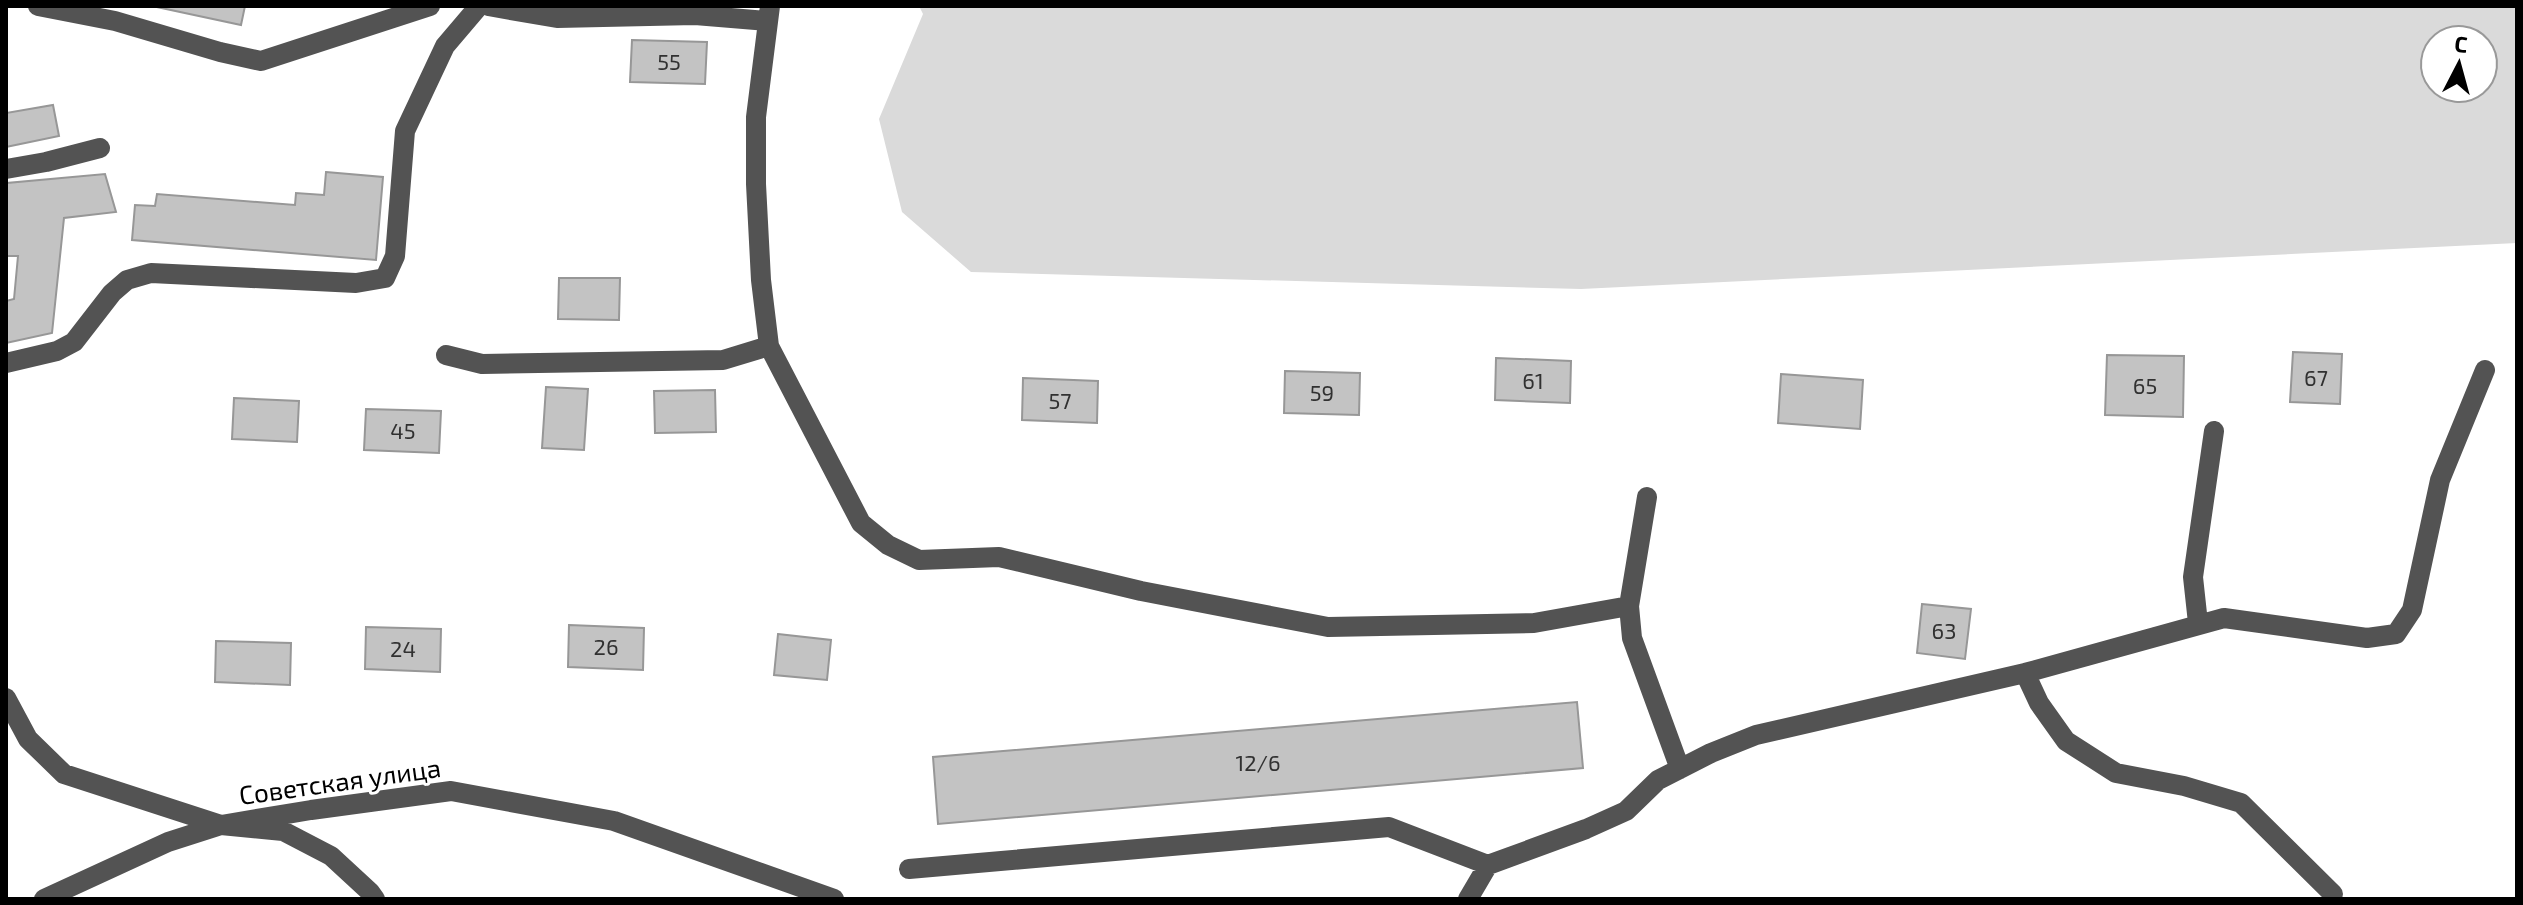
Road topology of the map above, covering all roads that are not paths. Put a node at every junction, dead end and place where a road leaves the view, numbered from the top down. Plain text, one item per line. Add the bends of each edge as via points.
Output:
1 (38, 6) edge
2 (430, 6) edge
3 (479, 6) edge
4 (488, 6) edge
5 (769, 14) edge
6 (100, 148) dead end
7 (6, 169) edge
8 (769, 346) junction
9 (446, 355) dead end
10 (6, 363) edge
11 (2485, 370) dead end
12 (2214, 431) dead end
13 (1647, 497) dead end
14 (1629, 606) junction
15 (2198, 623) junction
16 (2025, 673) junction
17 (6, 698) edge
18 (1680, 769) junction
19 (221, 825) junction
20 (1488, 865) junction
21 (909, 869) dead end
22 (2333, 894) dead end
23 (44, 899) edge
24 (375, 899) edge
25 (834, 899) edge
26 (1469, 899) edge

1 - 2 street via 261,61
3 - 10 street via 445,46 405,131 395,256 385,278 356,283 151,273 127,280 112,293 74,342
4 - 5 street via 557,18
5 - 8 street via 756,117 756,184
6 - 7 street
8 - 9 street via 723,360 482,364
8 - 14 street via 861,523 888,545 919,560 999,557 1328,627 1534,623
11 - 15 street via 2440,480 2412,610 2396,634 2367,638 2224,618
12 - 15 street via 2193,577
13 - 14 street
14 - 18 street via 1632,638
15 - 16 street
16 - 18 street via 1756,735
16 - 22 street via 2066,741 2116,773 2241,803
17 - 19 street via 28,739 64,774
18 - 20 street via 1658,780 1626,811
19 - 23 street, Советская улица via 168,842
19 - 24 street via 283,831 331,856
19 - 25 street, Советская улица via 451,791 614,821
20 - 21 street via 1389,827
20 - 26 street

